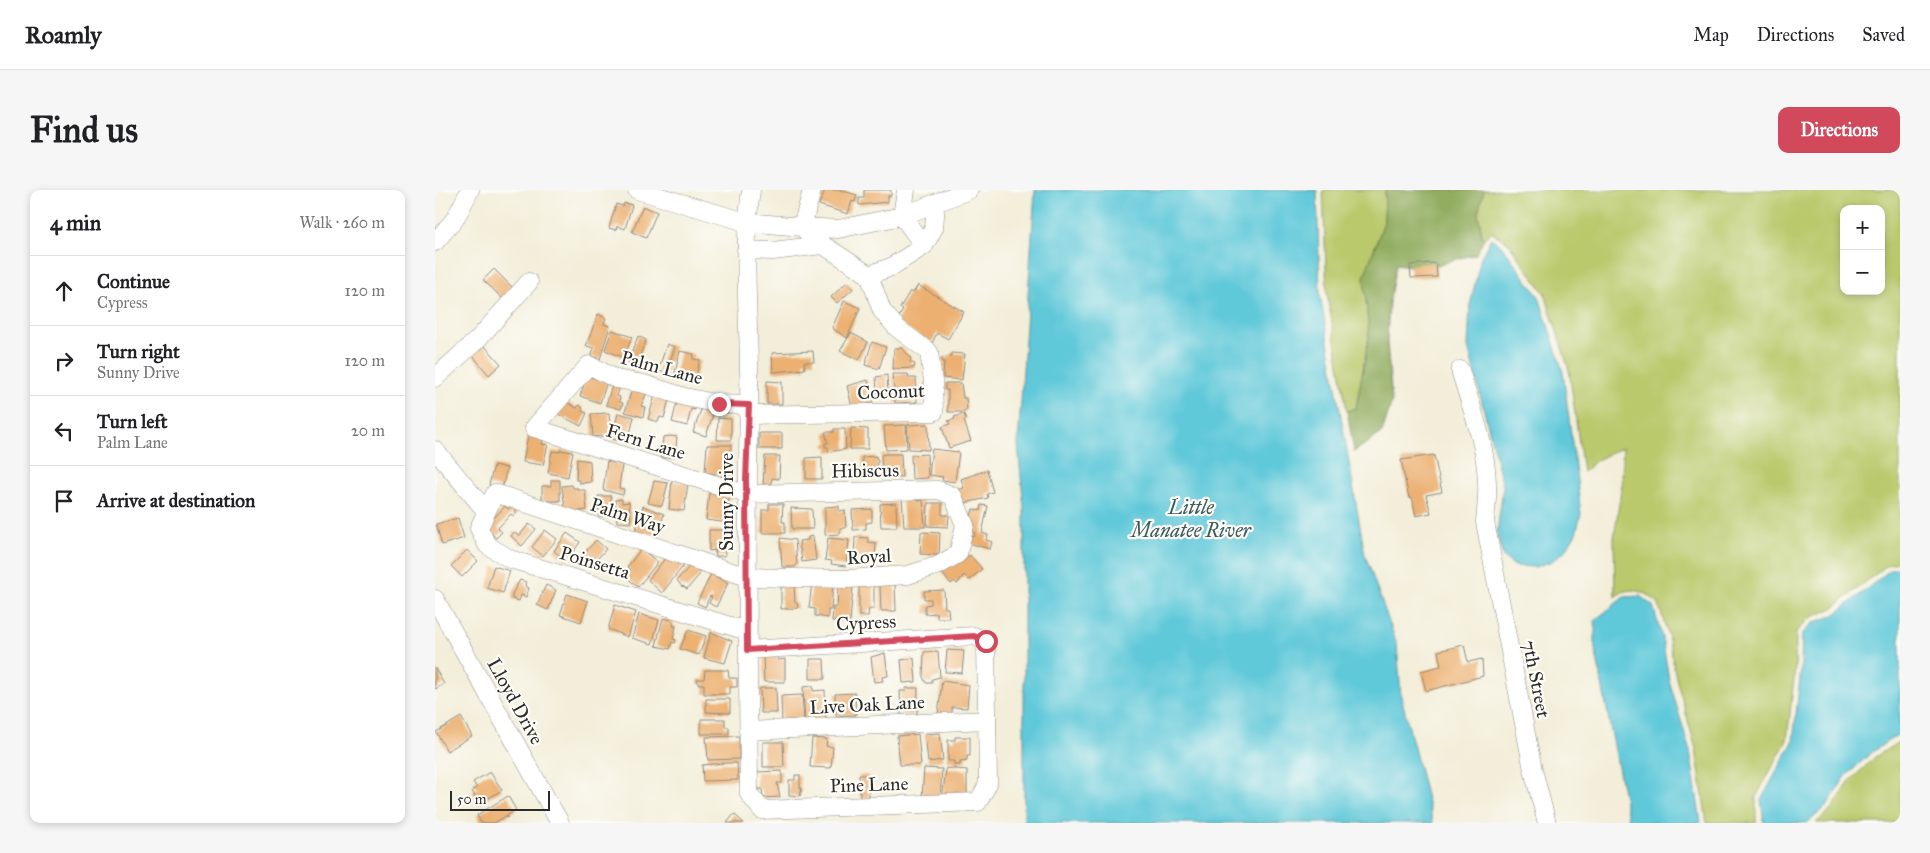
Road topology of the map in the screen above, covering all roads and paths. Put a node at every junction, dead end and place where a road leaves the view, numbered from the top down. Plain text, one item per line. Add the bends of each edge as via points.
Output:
1 (470, 190) edge
2 (637, 190) edge
3 (751, 190) edge
4 (812, 190) edge
5 (906, 190) edge
6 (969, 190) edge
7 (936, 204) junction
8 (901, 216) junction
9 (746, 222) junction
10 (803, 227) junction
11 (435, 242) edge
12 (822, 245) junction
13 (924, 246) junction
14 (747, 250) junction
15 (869, 275) junction
16 (529, 282) dead end
17 (1461, 370) dead end
18 (435, 378) edge
19 (749, 410) junction
20 (534, 428) joint
21 (435, 450) edge
22 (495, 493) joint
23 (746, 494) junction
24 (486, 511) junction
25 (965, 525) joint
26 (747, 577) junction
27 (435, 599) edge
28 (747, 630) junction
29 (747, 650) junction
30 (987, 720) junction
31 (748, 731) junction
32 (762, 810) joint
33 (560, 823) edge
34 (1547, 823) edge

1 - 11 street via 455,219
2 - 9 street
3 - 9 street, Sunny Drive
4 - 10 street
5 - 8 street
6 - 7 street
7 - 8 street
7 - 13 street via 934,228
8 - 10 street via 838,229
8 - 13 street
9 - 10 street
9 - 14 street, Sunny Drive
10 - 12 street
12 - 14 street via 773,251
12 - 15 street
13 - 15 street via 891,267
14 - 19 street, Sunny Drive
15 - 19 street, Coconut via 881,312 929,352 934,412
16 - 18 street via 478,339
17 - 34 street, 7th Street via 1486,466 1485,522 1533,770
19 - 20 street, Palm Lane via 616,380 589,365
19 - 23 street, Sunny Drive
20 - 23 street, Fern Lane
21 - 24 street
22 - 24 street, Poinsetta
22 - 26 street, Palm Way
23 - 25 street, Hibiscus via 938,490 953,496
23 - 26 street, Sunny Drive
24 - 28 street, Poinsetta via 479,528 487,545 510,559
25 - 26 street, Royal via 958,554 939,565 908,575 848,579
26 - 28 street, Sunny Drive
27 - 33 street, Lloyd Drive
28 - 29 street, Sunny Drive
29 - 30 street, Cypress via 974,636 986,641
29 - 31 street, Sunny Drive
30 - 31 street, Live Oak Lane
30 - 32 street, Pine Lane via 988,784 979,802
31 - 32 street, Sunny Drive via 749,794

